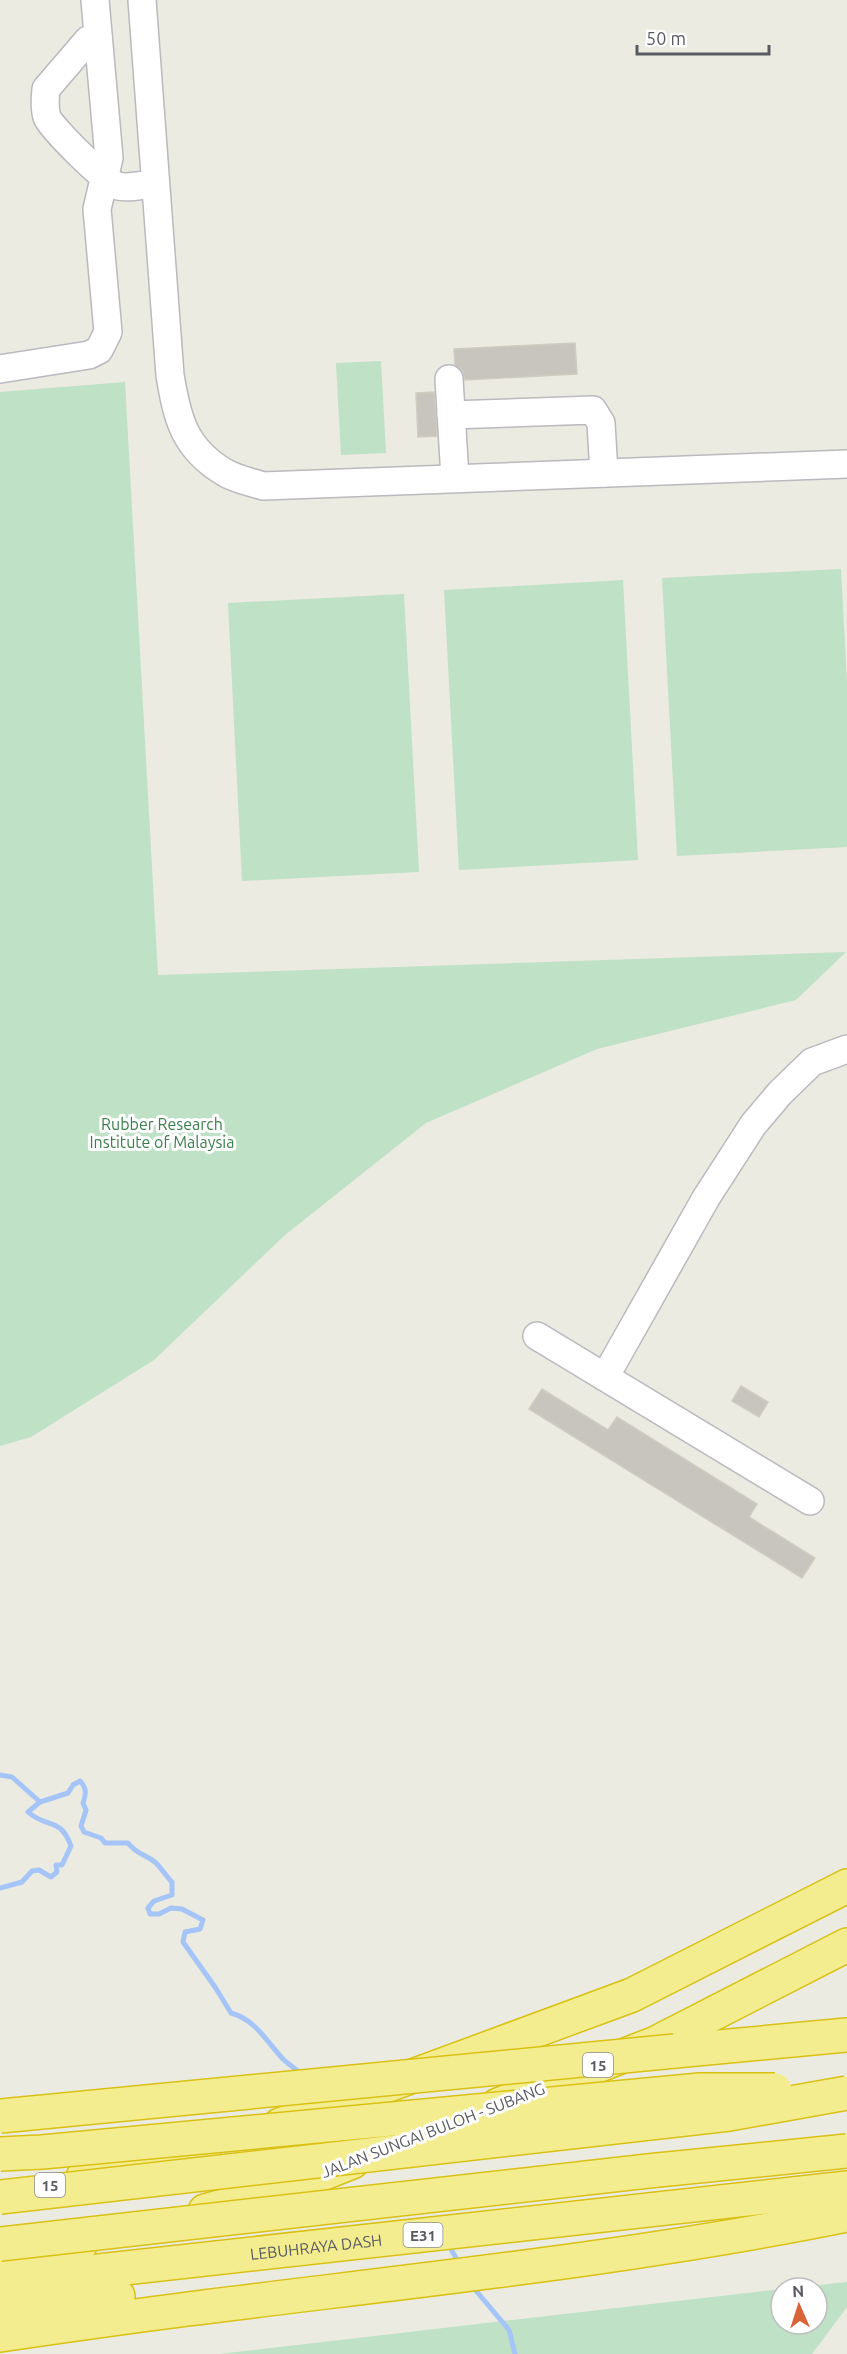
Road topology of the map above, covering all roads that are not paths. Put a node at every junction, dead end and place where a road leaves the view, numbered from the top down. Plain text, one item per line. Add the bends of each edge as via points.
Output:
1 (95, 0) edge
2 (142, 0) edge
3 (98, 37) junction
4 (106, 178) junction
5 (155, 184) junction
6 (0, 369) edge
7 (449, 379) dead end
8 (451, 415) junction
9 (847, 464) edge
10 (604, 473) junction
11 (455, 478) junction
12 (847, 1049) edge
13 (537, 1336) dead end
14 (605, 1377) junction
15 (810, 1501) dead end
16 (847, 1886) edge
17 (847, 1945) edge
18 (847, 2035) edge
19 (847, 2091) edge
20 (0, 2116) edge
21 (847, 2151) edge
22 (0, 2154) edge
23 (847, 2188) edge
24 (0, 2198) edge
25 (847, 2215) edge
26 (0, 2244) edge
27 (0, 2265) edge
28 (0, 2282) edge
29 (0, 2310) edge
30 (0, 2335) edge

1 - 3 street
2 - 5 street
3 - 4 street via 109,158
3 - 4 street via 88,40 51,81 45,99 48,119 55,129
4 - 5 street via 118,186
4 - 6 street via 97,210 108,332 105,342 89,355
5 - 11 street via 170,375 176,414 196,452 225,473 264,486
7 - 8 street
8 - 10 street via 593,410 601,423
8 - 11 street
9 - 10 street
10 - 11 street
12 - 14 street via 812,1062 753,1125 706,1198
13 - 14 street
14 - 15 street
16 - 24 highway, 15 via 632,1995 252,2135
17 - 27 highway, JALAN SUNGAI BULOH - SUBANG / 15 via 656,2043 279,2191
18 - 20 highway, bridge
19 - 22 highway, bridge via 700,2090
19 - 24 highway, bridge via 729,2114
21 - 26 highway, E31, bridge
23 - 28 highway, LEBUHRAYA DASH / E31
25 - 29 highway via 535,2246
25 - 30 highway via 774,2230 496,2272

